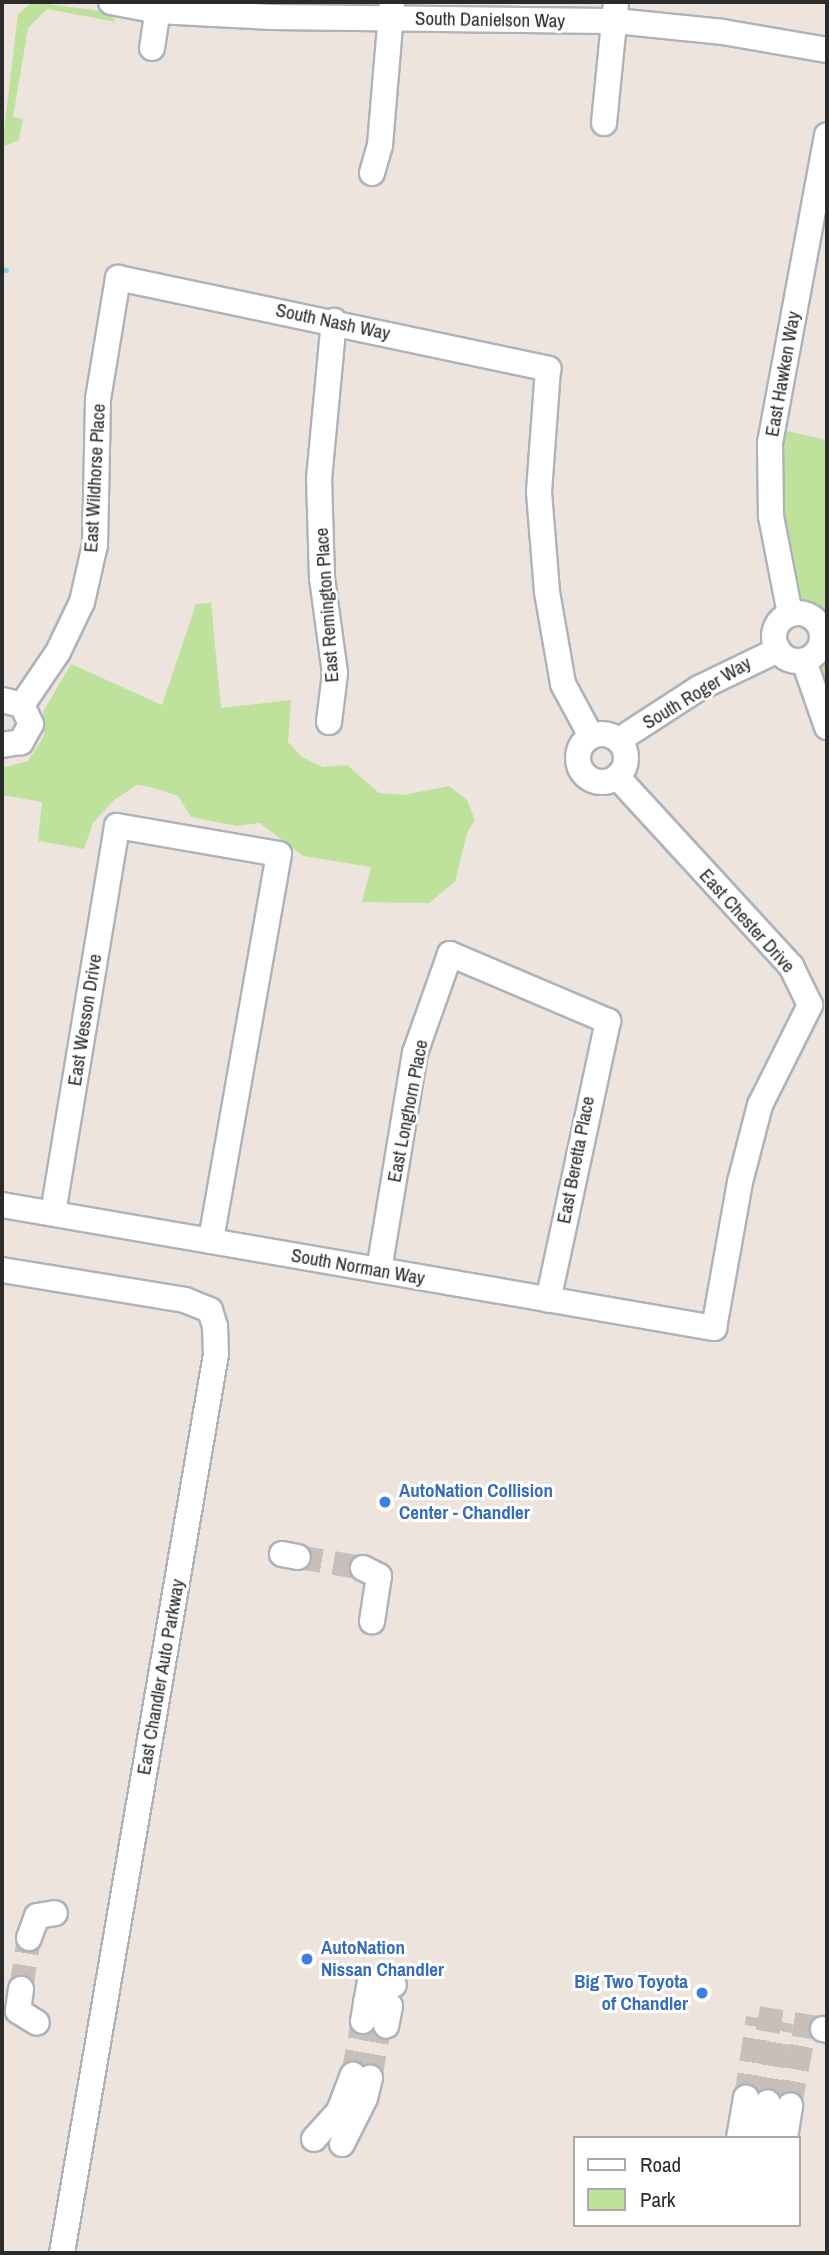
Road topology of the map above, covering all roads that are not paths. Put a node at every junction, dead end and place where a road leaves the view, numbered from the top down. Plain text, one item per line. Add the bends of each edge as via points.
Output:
1 (111, 2) edge
2 (159, 6) edge
3 (392, 10) edge
4 (615, 12) edge
5 (152, 48) dead end
6 (827, 50) edge
7 (604, 123) dead end
8 (827, 135) edge
9 (372, 173) dead end
10 (118, 278) joint
11 (334, 321) junction
12 (790, 614) junction
13 (824, 629) edge
14 (778, 650) junction
15 (804, 661) junction
16 (12, 703) edge
17 (329, 722) dead end
18 (827, 727) edge
19 (592, 736) junction
20 (619, 740) junction
21 (2, 745) edge
22 (617, 777) junction
23 (608, 1021) joint
24 (2, 1205) edge
25 (52, 1213) junction
26 (211, 1241) junction
27 (2, 1269) edge
28 (379, 1270) junction
29 (548, 1300) junction
30 (714, 1328) joint
31 (363, 1568) dead end
32 (372, 1621) dead end
33 (55, 1913) dead end
34 (29, 1938) tunnel mouth
35 (21, 1989) tunnel mouth
36 (37, 2023) dead end
37 (365, 2077) joint
38 (768, 2102) junction
39 (741, 2136) edge
40 (752, 2136) edge
41 (762, 2136) edge
42 (774, 2136) edge
43 (784, 2136) edge
44 (62, 2253) edge

1 - 2 street, South Danielson Way
2 - 3 street, South Danielson Way
2 - 5 street
3 - 4 street, South Danielson Way
3 - 9 street via 380,145
4 - 6 street, South Danielson Way
4 - 7 street
8 - 12 street, East Hawken Way via 770,443 771,516
10 - 11 street, South Nash Way
10 - 16 street, East Wildhorse Place via 98,399 94,545 82,601 58,652
11 - 17 street, East Remington Place via 319,479 322,578 335,673
11 - 19 street, South Nash Way via 548,369 539,492 547,592 563,684
12 - 13 street via 813,617
12 - 14 street via 776,629
13 - 15 street via 817,652
14 - 15 street via 789,659
14 - 20 street, South Roger Way via 699,688
15 - 18 street
16 - 21 street via 30,717 30,731 21,742
19 - 20 street via 606,734
19 - 22 street via 580,747 581,771 593,781
20 - 22 street via 626,755
22 - 30 street, East Chester Drive via 791,967 810,1005 760,1105 740,1182
23 - 28 street, East Longhorn Place via 450,954 415,1053
23 - 29 street, East Beretta Place
24 - 25 street, South Norman Way
25 - 26 street, South Norman Way
25 - 26 street, East Wesson Drive via 117,826 279,854
26 - 28 street, South Norman Way
27 - 44 street, East Chandler Auto Parkway via 185,1300 210,1310 215,1326 214,1367
28 - 29 street, South Norman Way
29 - 30 street, South Norman Way
31 - 32 street via 379,1576
33 - 34 street via 37,1916
35 - 36 street via 18,2011
37 - 37 street via 339,2111 334,2142 364,2123
38 - 39 street
38 - 40 street
38 - 41 street
38 - 42 street
38 - 43 street

